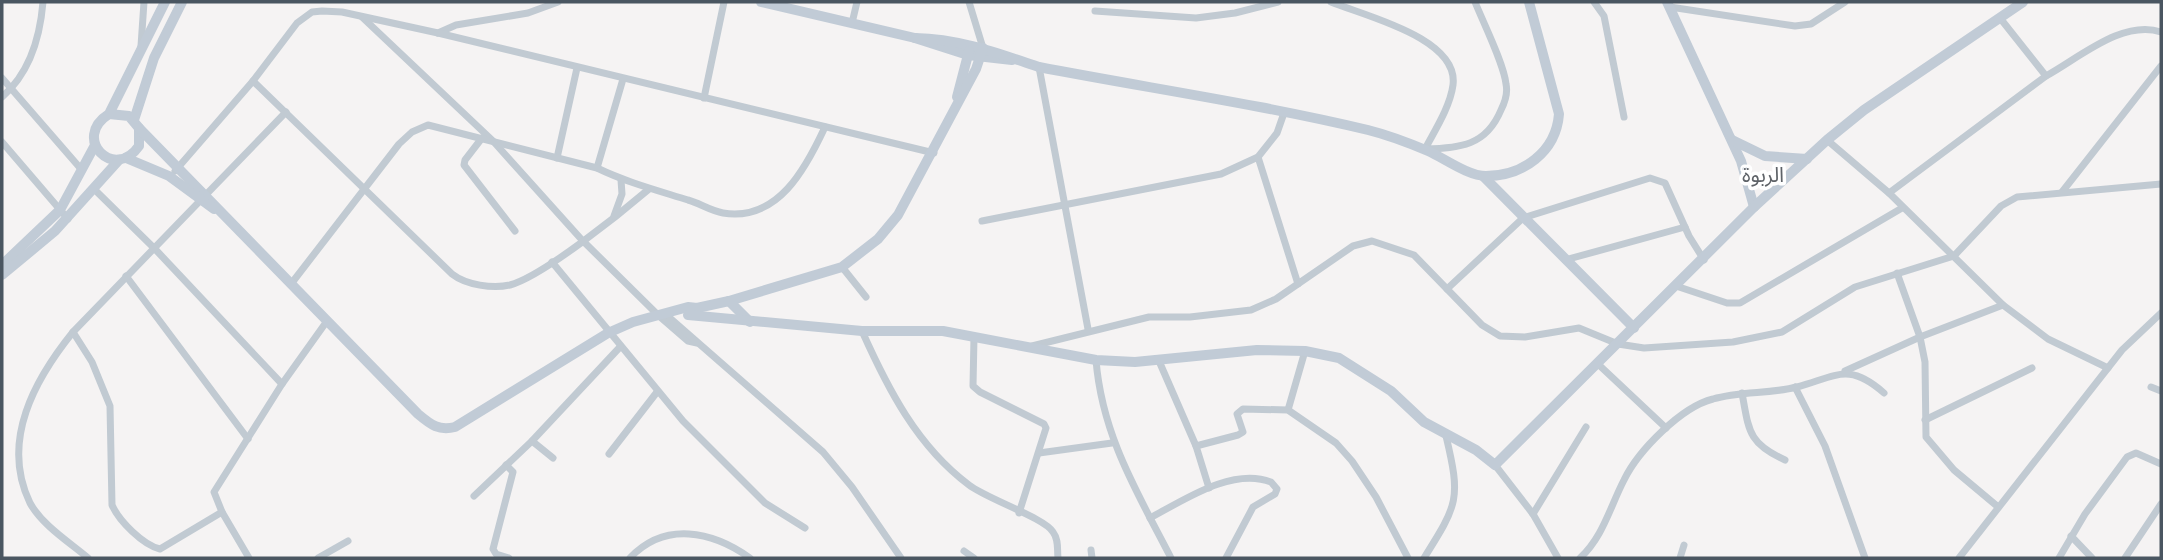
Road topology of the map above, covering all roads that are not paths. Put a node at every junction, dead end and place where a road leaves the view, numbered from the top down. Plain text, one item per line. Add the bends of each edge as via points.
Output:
1 (43, 2) edge
2 (144, 2) edge
3 (164, 2) edge
4 (182, 2) edge
5 (337, 2) edge
6 (558, 2) edge
7 (724, 2) edge
8 (761, 2) edge
9 (857, 2) edge
10 (970, 2) edge
11 (1278, 2) edge
12 (1331, 2) edge
13 (1475, 2) edge
14 (1529, 2) edge
15 (1594, 2) edge
16 (1844, 2) edge
17 (2024, 2) edge
18 (1669, 4) edge
19 (1095, 11) dead end
20 (342, 12) junction
21 (362, 16) junction
22 (2000, 18) junction
23 (852, 23) junction
24 (2161, 32) edge
25 (438, 33) junction
26 (979, 36) junction
27 (141, 49) junction
28 (969, 50) junction
29 (982, 53) junction
30 (2161, 66) edge
31 (577, 68) junction
32 (1039, 68) junction
33 (2046, 76) junction
34 (2, 78) edge
35 (623, 79) junction
36 (253, 82) junction
37 (11, 89) junction
38 (2, 97) edge
39 (704, 99) junction
40 (954, 108) junction
41 (286, 112) junction
42 (1284, 113) junction
43 (109, 114) junction
44 (1624, 117) dead end
45 (137, 124) junction
46 (825, 127) junction
47 (482, 138) junction
48 (1731, 140) junction
49 (1828, 140) junction
50 (493, 141) junction
51 (2, 142) edge
52 (95, 145) junction
53 (1425, 149) junction
54 (934, 153) junction
55 (1258, 157) junction
56 (557, 158) junction
57 (122, 159) junction
58 (1807, 159) junction
59 (179, 168) junction
60 (597, 168) junction
61 (82, 169) junction
62 (169, 176) junction
63 (1483, 176) junction
64 (621, 180) junction
65 (2161, 184) edge
66 (364, 186) junction
67 (94, 189) junction
68 (649, 189) junction
69 (2062, 192) junction
70 (1889, 193) junction
71 (203, 198) junction
72 (1065, 206) junction
73 (1754, 207) junction
74 (1902, 208) junction
75 (60, 210) junction
76 (614, 217) junction
77 (1524, 218) junction
78 (68, 219) junction
79 (982, 221) dead end
80 (1685, 227) junction
81 (515, 231) dead end
82 (582, 240) junction
83 (155, 249) junction
84 (1954, 256) junction
85 (1565, 260) junction
86 (1704, 260) junction
87 (552, 262) junction
88 (2, 265) edge
89 (842, 267) junction
90 (1897, 273) junction
91 (2, 275) edge
92 (125, 276) junction
93 (291, 284) junction
94 (1298, 284) junction
95 (1676, 286) junction
96 (1447, 289) junction
97 (866, 297) dead end
98 (725, 302) junction
99 (2003, 305) junction
100 (692, 312) junction
101 (2161, 313) edge
102 (664, 316) junction
103 (730, 320) junction
104 (327, 321) junction
105 (750, 322) junction
106 (1634, 328) junction
107 (1088, 329) junction
108 (862, 331) junction
109 (73, 332) junction
110 (608, 333) junction
111 (974, 337) junction
112 (1920, 337) junction
113 (1618, 344) junction
114 (1032, 346) junction
115 (620, 347) junction
116 (1305, 351) junction
117 (1096, 360) junction
118 (1159, 361) junction
119 (1599, 365) junction
120 (2032, 368) dead end
121 (2108, 368) junction
122 (1845, 372) junction
123 (282, 384) junction
124 (1795, 387) junction
125 (2151, 387) dead end
126 (2161, 391) edge
127 (657, 392) junction
128 (1742, 393) junction
129 (1884, 393) dead end
130 (1288, 410) junction
131 (1925, 420) junction
132 (1586, 427) dead end
133 (1666, 428) junction
134 (1446, 436) junction
135 (248, 439) junction
136 (532, 441) junction
137 (1112, 443) junction
138 (1196, 446) junction
139 (1039, 453) junction
140 (609, 454) dead end
141 (552, 458) dead end
142 (1785, 460) dead end
143 (2161, 464) edge
144 (506, 465) junction
145 (1495, 465) junction
146 (1209, 488) junction
147 (474, 496) dead end
148 (2161, 503) edge
149 (1997, 506) junction
150 (222, 512) junction
151 (1019, 513) junction
152 (1533, 514) junction
153 (1150, 518) junction
154 (805, 528) dead end
155 (2071, 536) junction
156 (348, 541) dead end
157 (1684, 545) dead end
158 (964, 551) dead end
159 (1427, 557) edge
160 (88, 558) edge
161 (249, 558) edge
162 (318, 558) edge
163 (509, 558) edge
164 (630, 558) edge
165 (750, 558) edge
166 (901, 558) edge
167 (974, 558) edge
168 (1057, 558) edge
169 (1171, 558) edge
170 (1226, 558) edge
171 (1408, 558) edge
172 (1558, 558) edge
173 (1580, 558) edge
174 (1680, 558) edge
175 (1865, 558) edge
176 (1959, 558) edge
177 (2059, 558) edge
178 (2092, 558) edge
179 (2124, 558) edge

1 - 37 street via 37,43
2 - 27 street
3 - 27 street
4 - 45 street via 154,58
5 - 20 street
6 - 25 street
7 - 39 street
8 - 23 street
9 - 23 street
10 - 26 street
11 - 19 street via 1196,18
12 - 53 street via 1428,41 1448,58 1453,84
13 - 53 street via 1506,80 1505,101 1484,137 1461,148
14 - 63 street via 1559,114 1558,126 1544,152 1528,166
15 - 44 street via 1604,16
16 - 18 street via 1811,24 1795,26
17 - 22 street
18 - 48 street
20 - 21 street
20 - 36 street via 312,12 303,17
21 - 25 street
21 - 50 street
22 - 33 street
22 - 49 street via 1874,103
23 - 28 street
24 - 33 street via 2149,28 2126,32
25 - 31 street
26 - 28 street
26 - 29 street
27 - 43 street
28 - 29 street
28 - 40 street
29 - 32 street
29 - 40 street
30 - 69 street
31 - 35 street
31 - 56 street
32 - 42 street
32 - 72 street
33 - 70 street
34 - 37 street
35 - 39 street
35 - 60 street
36 - 41 street
36 - 59 street
37 - 38 street
37 - 61 street
39 - 46 street
40 - 54 street
41 - 66 street
41 - 71 street
42 - 53 street via 1370,131
42 - 55 street via 1277,133
43 - 45 street via 122,113
43 - 52 street via 95,127
45 - 57 street via 139,146
45 - 59 street
46 - 54 street
46 - 68 street via 797,181 760,208 723,213
47 - 50 street
47 - 66 street via 433,124 420,128 405,138
47 - 81 street via 464,165
48 - 58 street via 1765,156
48 - 73 street
49 - 58 street
49 - 70 street
50 - 56 street
50 - 82 street
51 - 75 street
52 - 57 street via 104,156
52 - 61 street
53 - 63 street
54 - 89 street via 898,215 878,239
55 - 72 street via 1220,174
55 - 94 street
56 - 60 street
57 - 62 street
57 - 67 street
58 - 73 street
59 - 62 street
59 - 71 street
60 - 64 street
61 - 75 street
62 - 71 street
63 - 77 street
64 - 68 street
64 - 76 street via 622,194
65 - 69 street
66 - 87 street via 458,278 509,285
66 - 93 street
67 - 78 street
67 - 83 street
68 - 76 street
69 - 84 street via 2009,200
70 - 74 street
71 - 83 street
71 - 93 street
72 - 79 street
72 - 107 street
73 - 86 street
74 - 84 street
74 - 95 street via 1740,303
75 - 78 street
75 - 88 street
76 - 82 street
77 - 80 street via 1657,178 1668,187
77 - 85 street
77 - 96 street
78 - 91 street
80 - 85 street
80 - 86 street
82 - 87 street
82 - 102 street
83 - 92 street
83 - 123 street
84 - 90 street
84 - 99 street
85 - 106 street
86 - 95 street
87 - 110 street
89 - 97 street
89 - 98 street
90 - 112 street
90 - 113 street via 1855,287 1796,325 1762,337 1665,347
92 - 109 street
92 - 135 street
93 - 104 street
94 - 96 street via 1353,246 1372,241 1414,255
94 - 107 street via 1251,310 1149,317
95 - 106 street
96 - 113 street via 1482,325 1500,335 1525,337 1579,328
98 - 100 street
98 - 103 street via 723,313
98 - 105 street
99 - 112 street
99 - 121 street via 2048,339
100 - 102 street
100 - 103 street
101 - 121 street
102 - 110 street
102 - 166 street via 823,452
103 - 105 street
104 - 110 street via 418,414 445,429
104 - 123 street
105 - 108 street
106 - 113 street
107 - 114 street
108 - 111 street via 943,331
108 - 151 street via 895,403 925,442 969,485
109 - 150 street via 92,362 110,406 112,505 118,515 147,543 160,549
109 - 160 street via 27,398 17,459 30,504
110 - 115 street
111 - 114 street
111 - 139 street via 973,386 1044,424
112 - 122 street
112 - 131 street via 1927,388
113 - 119 street
114 - 117 street
115 - 127 street
115 - 136 street
116 - 118 street via 1257,350
116 - 130 street
116 - 134 street via 1339,358 1391,391
117 - 118 street
117 - 137 street via 1098,392
118 - 138 street
119 - 133 street
119 - 145 street
120 - 131 street
121 - 149 street
122 - 124 street
122 - 129 street via 1868,380
123 - 135 street
124 - 128 street
124 - 175 street via 1829,457
125 - 126 street
127 - 140 street
127 - 154 street via 765,503
128 - 133 street via 1698,404
128 - 142 street via 1754,440 1766,452
130 - 138 street via 1242,409 1237,414 1242,432
130 - 171 street via 1336,443 1352,461
131 - 149 street via 1930,445
132 - 152 street
133 - 173 street via 1626,475 1597,538
134 - 145 street
134 - 159 street via 1457,478 1454,502
135 - 150 street via 214,492
136 - 141 street
136 - 144 street
137 - 139 street
137 - 153 street
138 - 146 street
139 - 151 street
143 - 155 street via 2130,454
144 - 147 street
144 - 163 street via 513,472 493,549
145 - 152 street
146 - 153 street
146 - 170 street via 1259,477 1278,489 1253,507
148 - 179 street
149 - 176 street
150 - 161 street
151 - 168 street via 1048,526 1058,542
152 - 172 street
153 - 169 street
155 - 177 street
155 - 178 street
156 - 162 street
157 - 174 street
158 - 167 street
164 - 165 street via 643,546 677,532 719,539

